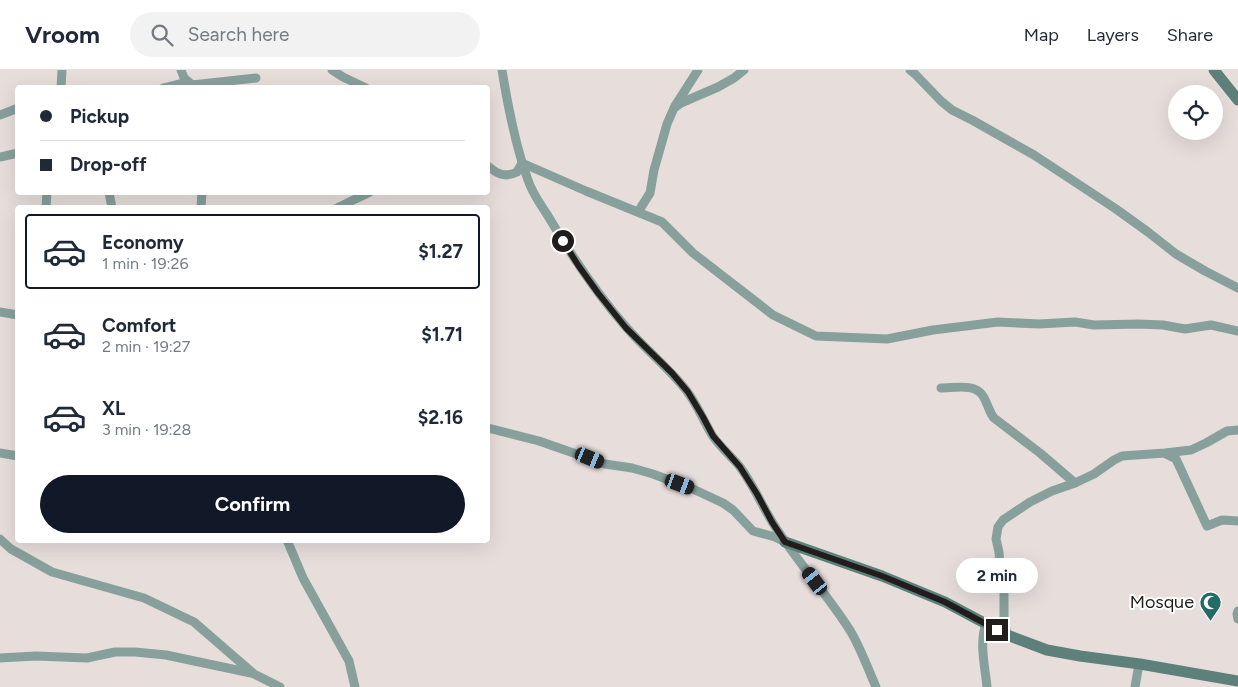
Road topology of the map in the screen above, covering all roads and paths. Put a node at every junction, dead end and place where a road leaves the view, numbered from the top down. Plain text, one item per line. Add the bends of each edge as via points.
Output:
1 (62, 70) edge
2 (181, 70) edge
3 (332, 70) edge
4 (502, 70) edge
5 (698, 70) edge
6 (744, 70) edge
7 (910, 70) edge
8 (1218, 72) edge
9 (256, 78) dead end
10 (61, 85) edge
11 (191, 85) edge
12 (360, 85) edge
13 (1238, 100) edge
14 (674, 108) junction
15 (15, 109) edge
16 (0, 115) edge
17 (15, 154) edge
18 (0, 156) edge
19 (522, 163) junction
20 (490, 168) edge
21 (364, 195) edge
22 (343, 205) edge
23 (638, 212) junction
24 (1238, 288) edge
25 (0, 312) edge
26 (15, 314) edge
27 (1238, 330) edge
28 (941, 388) dead end
29 (490, 428) edge
30 (1238, 430) edge
31 (0, 453) edge
32 (1165, 453) junction
33 (15, 456) edge
34 (1074, 483) junction
35 (1238, 521) edge
36 (0, 539) edge
37 (785, 542) junction
38 (288, 543) edge
39 (1238, 611) edge
40 (1238, 619) edge
41 (986, 624) junction
42 (1007, 636) junction
43 (0, 658) edge
44 (1139, 664) junction
45 (254, 674) junction
46 (1238, 682) edge
47 (280, 687) edge
48 (355, 687) edge
49 (876, 687) edge
50 (987, 687) edge
51 (1135, 687) edge

1 - 10 street
2 - 11 street
3 - 12 street
4 - 19 street
5 - 14 street
6 - 14 street via 718,87
7 - 24 street via 952,110 1034,156 1176,254
8 - 13 street
9 - 11 street
14 - 23 street via 650,193
15 - 16 street
17 - 18 street
19 - 20 street via 517,172 508,175 501,175
19 - 23 street
19 - 37 street via 528,182 578,265 626,328 688,392 713,436 740,467
21 - 22 street
23 - 27 street via 662,222 693,252 773,315 816,336 888,339 998,322 1138,324 1186,329 1211,325
25 - 26 street
28 - 34 street via 970,388 980,392 994,418
29 - 37 street via 539,440 604,464 632,468 693,489 728,507 753,531
30 - 32 street via 1227,431 1190,450
31 - 33 street
32 - 34 street via 1122,456
32 - 35 street via 1176,459 1207,526 1222,520
34 - 42 street via 1030,502 998,527 996,539 1004,587
36 - 45 street via 52,572 144,598 194,622
37 - 41 street via 882,576 945,602
37 - 49 street via 852,634
38 - 48 street via 303,578 349,661
39 - 40 street
41 - 42 street
41 - 50 street via 982,635
42 - 44 street via 1047,650
43 - 45 street via 87,658 135,652 166,655
44 - 46 street
44 - 51 street
45 - 47 street

